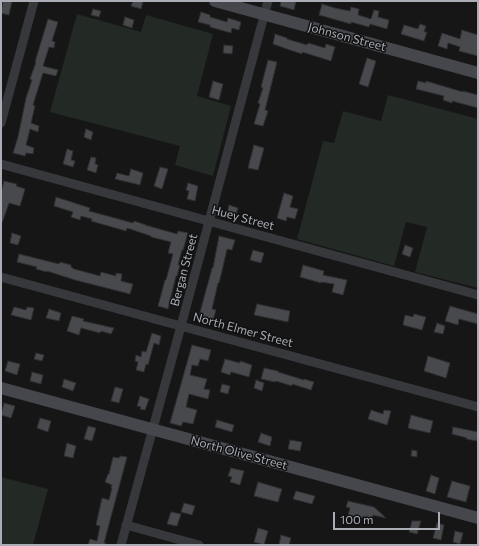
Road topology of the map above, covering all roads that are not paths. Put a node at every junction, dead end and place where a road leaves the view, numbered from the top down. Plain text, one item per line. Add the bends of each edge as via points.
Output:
1 (34, 1) edge
2 (215, 1) edge
3 (268, 1) edge
4 (265, 14) junction
5 (478, 73) edge
6 (1, 123) edge
7 (1, 164) edge
8 (209, 222) junction
9 (1, 277) edge
10 (478, 295) edge
11 (181, 326) junction
12 (1, 388) edge
13 (478, 407) edge
14 (152, 429) junction
15 (478, 518) edge
16 (126, 525) junction
17 (121, 545) edge
18 (199, 545) edge

1 - 6 street
2 - 4 street, Johnson Street
3 - 4 street, Bergan Street
4 - 5 street, Johnson Street
4 - 8 street, Bergan Street
7 - 8 street, Huey Street
8 - 10 street, Huey Street
8 - 11 street, Bergan Street
9 - 11 street, North Elmer Street
11 - 13 street, North Elmer Street
11 - 14 street, Bergan Street
12 - 14 street, North Olive Street
14 - 15 street, North Olive Street
14 - 16 street, Bergan Street
16 - 17 street, Bergan Street
16 - 18 street

